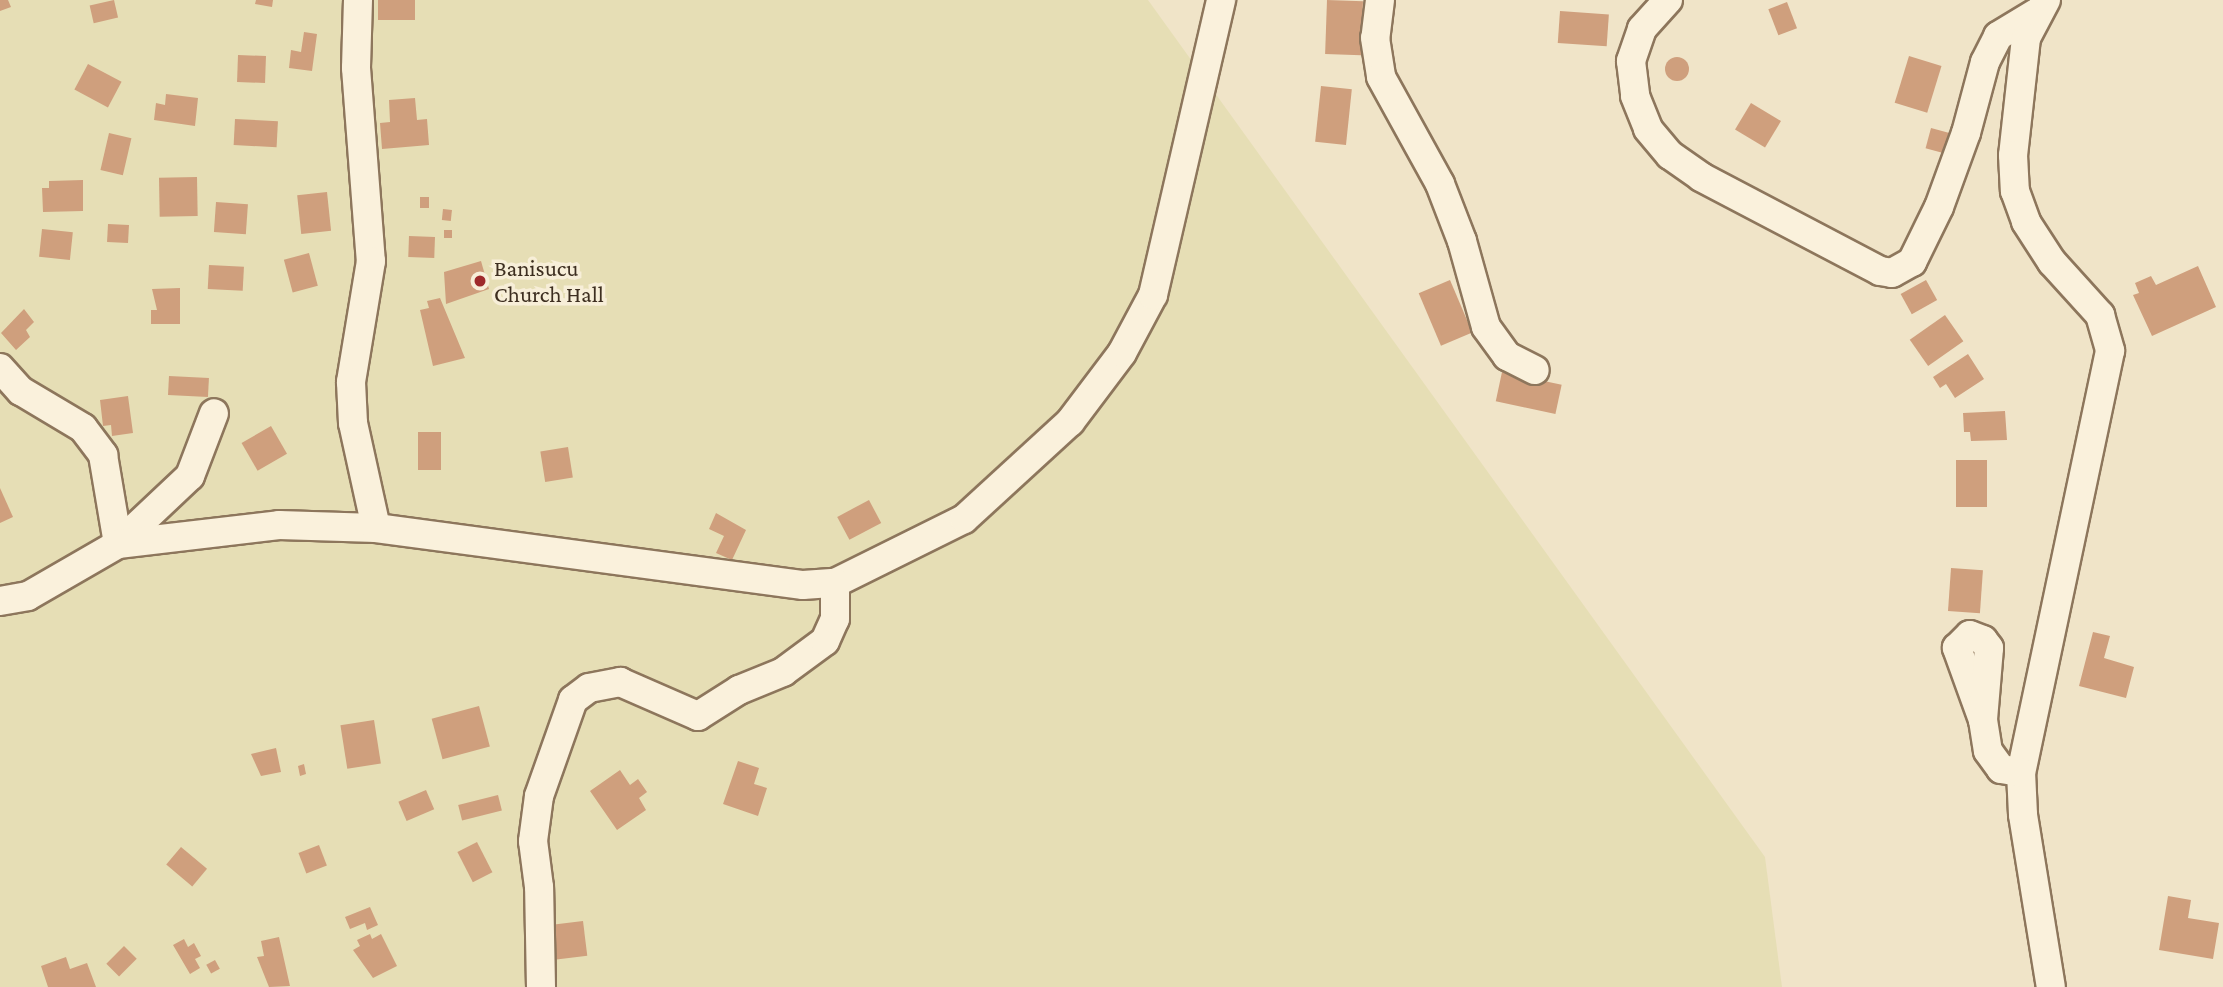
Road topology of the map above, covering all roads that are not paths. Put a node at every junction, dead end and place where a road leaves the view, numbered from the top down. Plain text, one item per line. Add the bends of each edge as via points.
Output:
1 (358, 0) edge
2 (1221, 0) edge
3 (1380, 0) edge
4 (1668, 0) edge
5 (2041, 6) edge
6 (0, 368) edge
7 (1535, 370) dead end
8 (214, 413) dead end
9 (376, 528) junction
10 (118, 544) junction
11 (835, 583) junction
12 (0, 601) edge
13 (1983, 720) dead end
14 (2021, 772) junction
15 (541, 987) edge
16 (2051, 987) edge

1 - 9 street via 356,68 371,261 351,382 353,423
2 - 11 street via 1153,295 1122,353 1070,422 964,519
3 - 7 street via 1375,38 1381,77 1440,184 1486,327 1507,356
4 - 5 street via 1642,29 1631,61 1635,96 1648,129 1670,155 1701,177 1880,271 1892,273 1912,262 1940,207 1985,62 1998,36
5 - 14 street via 2026,38 2013,155 2015,191 2026,222 2052,262 2100,315 2110,351
6 - 10 street via 21,391 83,428 103,455
8 - 10 street via 190,477
9 - 10 street via 279,525
9 - 11 street via 803,585
10 - 12 street via 28,596
11 - 15 street via 835,619 825,641 783,672 738,690 698,716 620,682 589,688 573,700 539,796 533,841
13 - 14 street via 1993,763
14 - 16 street via 2022,815

